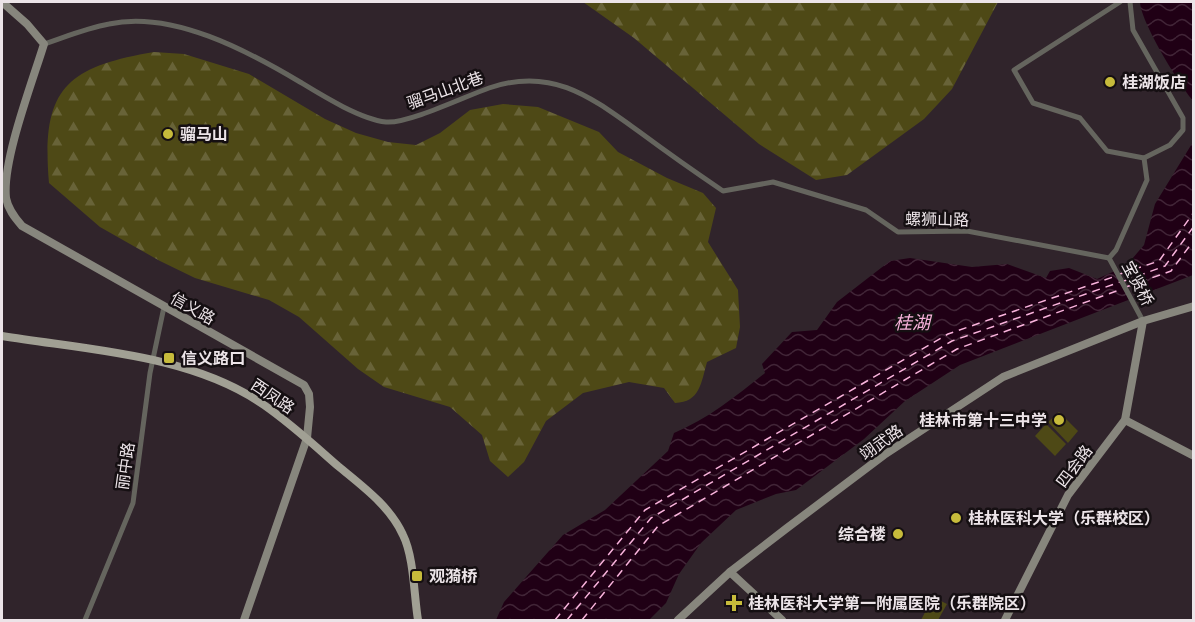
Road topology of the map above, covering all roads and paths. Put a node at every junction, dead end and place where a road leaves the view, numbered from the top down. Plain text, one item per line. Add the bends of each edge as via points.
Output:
1 (2, 2) edge
2 (1120, 2) edge
3 (1130, 2) edge
4 (44, 44) junction
5 (1144, 158) junction
6 (773, 182) joint
7 (1109, 258) junction
8 (1194, 306) edge
9 (164, 307) junction
10 (1143, 321) junction
11 (2, 336) edge
12 (152, 361) junction
13 (1125, 420) junction
14 (307, 438) junction
15 (1194, 456) edge
16 (730, 572) junction
17 (85, 621) edge
18 (244, 621) edge
19 (418, 621) edge
20 (678, 621) edge
21 (782, 621) edge
22 (1005, 621) edge

1 - 4 street
2 - 5 street via 1014,70 1033,103 1080,118 1107,151
3 - 5 street via 1133,30 1183,118 1183,129 1170,145
4 - 6 street, 骝马山北巷 via 110,23 175,28 213,38 258,57 325,97 386,122 404,120 502,84 532,79 565,86 603,104 723,191
4 - 9 street, 信义路 via 8,166 6,201 12,215 22,226
5 - 7 street via 1147,180
6 - 7 street, 螺狮山路 via 866,210 898,232 968,231
7 - 10 street, 宝贤桥
8 - 10 street, 翊武路
9 - 12 street, 丽中路
9 - 14 street, 信义路 via 304,385 310,407
10 - 13 street, 四会路
10 - 16 street, 翊武路 via 1003,377 884,455
11 - 12 main road, 西凤路
12 - 14 main road, 西凤路 via 188,368 226,384 264,404
12 - 17 street, 丽中路 via 133,503
13 - 15 street
13 - 22 street, 四会路 via 1068,495
14 - 18 street, 信义路
14 - 19 main road, 西凤路 via 397,523 406,545
16 - 20 street, 翊武路
16 - 21 street

